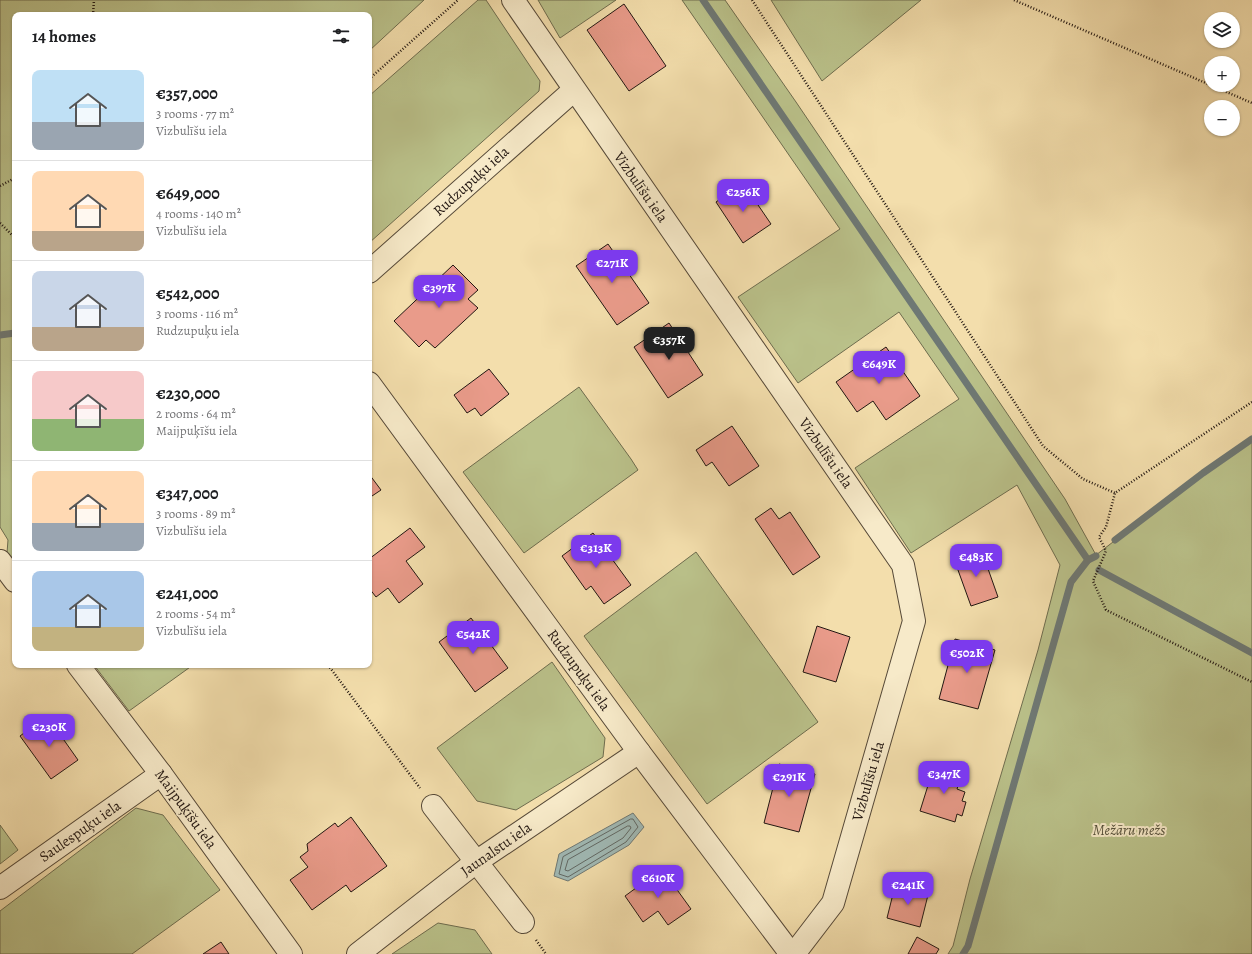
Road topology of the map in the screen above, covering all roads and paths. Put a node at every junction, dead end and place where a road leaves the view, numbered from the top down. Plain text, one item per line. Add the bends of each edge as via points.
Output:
1 (94, 0) edge
2 (458, 0) edge
3 (513, 0) edge
4 (752, 0) edge
5 (1014, 0) edge
6 (93, 12) edge
7 (372, 76) edge
8 (574, 90) junction
9 (1252, 103) edge
10 (12, 180) edge
11 (0, 186) edge
12 (0, 223) edge
13 (12, 235) edge
14 (372, 269) edge
15 (372, 388) edge
16 (1252, 402) edge
17 (1115, 493) junction
18 (0, 561) edge
19 (12, 577) edge
20 (80, 668) edge
21 (330, 668) edge
22 (1252, 682) edge
23 (639, 752) junction
24 (161, 774) junction
25 (433, 806) joint
26 (476, 862) junction
27 (0, 888) edge
28 (523, 922) dead end
29 (291, 954) edge
30 (358, 954) edge
31 (791, 954) edge
32 (794, 954) edge

1 - 6 path
2 - 7 path
3 - 8 street, Vizbulīšu iela
4 - 17 path via 1044,446 1083,479
5 - 9 path
8 - 14 street, Rudzupuķu iela
8 - 32 street, Vizbulīšu iela via 903,565 914,620 833,903
10 - 11 path
12 - 13 path
15 - 23 street, Rudzupuķu iela
16 - 17 path
17 - 22 path via 1106,527 1099,537 1106,551 1094,582 1106,610
18 - 19 street
20 - 24 street, Maijpuķīšu iela
21 - 25 path
23 - 26 street, Jaunalstu iela
23 - 31 street, Rudzupuķu iela
24 - 27 street, Saulespuķu iela
24 - 29 street, Maijpuķīšu iela
25 - 26 street
26 - 28 street
26 - 30 street, Jaunalstu iela

